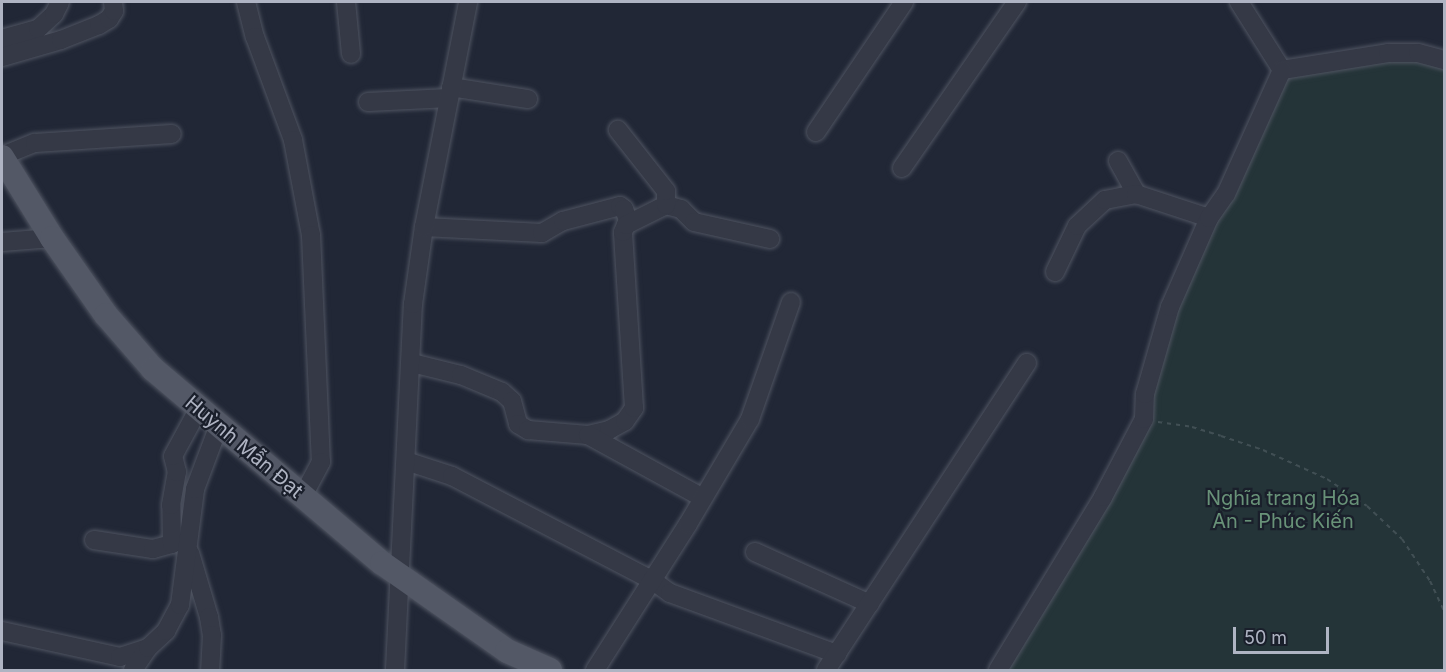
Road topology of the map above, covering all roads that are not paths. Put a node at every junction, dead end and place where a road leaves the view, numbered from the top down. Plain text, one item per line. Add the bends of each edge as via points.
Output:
1 (60, 2) edge
2 (113, 2) edge
3 (246, 2) edge
4 (346, 2) edge
5 (468, 2) edge
6 (904, 2) edge
7 (1017, 2) edge
8 (1239, 2) edge
9 (2, 39) edge
10 (351, 54) dead end
11 (2, 57) edge
12 (1444, 60) edge
13 (1282, 70) junction
14 (450, 92) junction
15 (528, 99) dead end
16 (368, 102) dead end
17 (618, 130) dead end
18 (816, 132) dead end
19 (172, 135) dead end
20 (2, 157) edge
21 (1118, 161) dead end
22 (902, 168) dead end
23 (1136, 194) junction
24 (666, 205) junction
25 (1209, 218) junction
26 (629, 223) junction
27 (424, 227) junction
28 (52, 238) junction
29 (770, 239) dead end
30 (2, 242) edge
31 (1055, 272) dead end
32 (791, 302) dead end
33 (412, 363) junction
34 (1027, 363) dead end
35 (198, 410) junction
36 (219, 425) junction
37 (588, 435) junction
38 (406, 461) junction
39 (303, 496) junction
40 (704, 498) junction
41 (94, 540) dead end
42 (188, 547) junction
43 (755, 552) dead end
44 (399, 573) junction
45 (652, 580) junction
46 (870, 604) junction
47 (2, 631) edge
48 (148, 648) junction
49 (837, 654) junction
50 (506, 661) edge
51 (133, 670) edge
52 (210, 670) edge
53 (394, 670) edge
54 (550, 670) edge
55 (595, 670) edge
56 (826, 670) edge
57 (998, 670) edge

1 - 9 street via 38,29
2 - 11 street via 114,11 99,25
3 - 39 street via 293,140 311,235 321,462
4 - 10 street
5 - 14 street
6 - 18 street
7 - 22 street
8 - 13 street
12 - 13 street via 1418,53 1388,53
13 - 25 street via 1226,194
14 - 15 street
14 - 16 street
14 - 27 street
17 - 24 street via 666,191
19 - 20 street via 35,143
20 - 28 main road, Huỳnh Mẫn Đạt
21 - 23 street
23 - 25 street
23 - 31 street via 1105,200 1077,226
24 - 26 street
24 - 29 street via 681,208 694,222
25 - 57 street via 1170,307 1144,394 1144,419
26 - 27 street via 620,206 563,221 542,233
26 - 37 street via 623,232 634,408 620,425
27 - 33 street via 413,304
28 - 30 street
28 - 35 main road, Huỳnh Mẫn Đạt via 106,315 153,369
32 - 40 street via 750,419
33 - 37 street via 461,375 502,392 512,401 521,428
33 - 38 street
34 - 46 street
35 - 36 main road, Huỳnh Mẫn Đạt
35 - 41 street via 174,456 177,472 171,505 172,544 153,549
36 - 39 main road, Huỳnh Mẫn Đạt
36 - 42 street via 195,489
37 - 40 street
38 - 44 street
38 - 45 street via 452,476
39 - 44 main road, Huỳnh Mẫn Đạt
40 - 45 street
42 - 48 street via 180,605 166,631
42 - 52 street via 209,617
43 - 46 street
44 - 50 main road, Huỳnh Mẫn Đạt
44 - 53 street
45 - 49 street via 670,593
45 - 55 street
46 - 49 street
47 - 48 street via 120,657
48 - 51 street
49 - 56 street
50 - 54 main road, Huỳnh Mẫn Đạt

